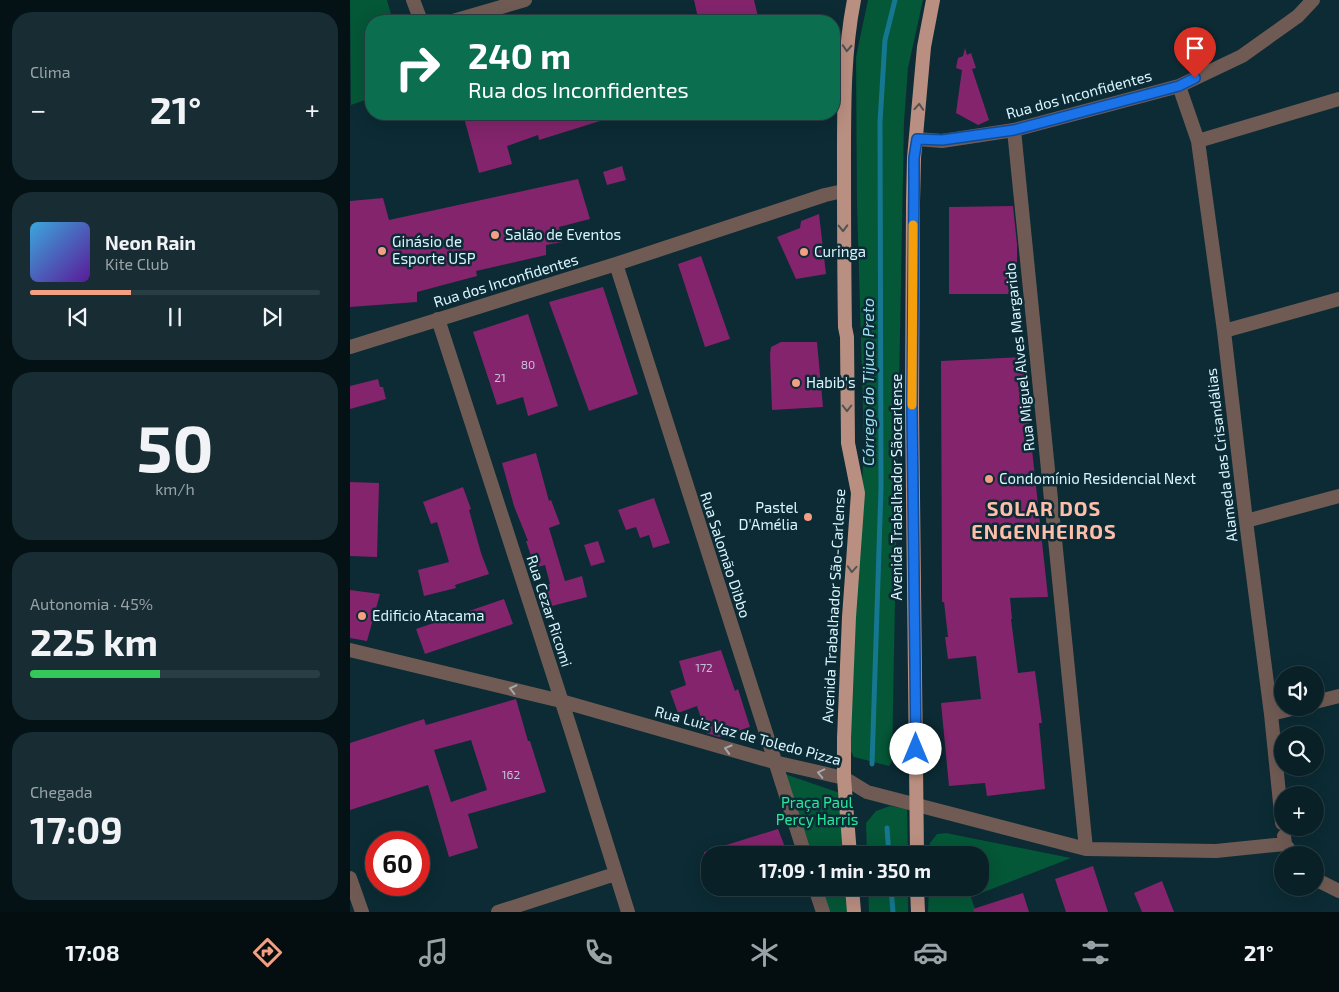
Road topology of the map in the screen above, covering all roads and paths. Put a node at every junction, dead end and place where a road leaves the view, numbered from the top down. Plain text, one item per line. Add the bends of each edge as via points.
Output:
1 (413, 0) edge
2 (525, 0) edge
3 (854, 0) edge
4 (933, 0) edge
5 (1313, 0) edge
6 (419, 15) edge
7 (474, 15) edge
8 (1179, 86) junction
9 (1339, 99) edge
10 (1014, 130) junction
11 (917, 139) junction
12 (1198, 141) junction
13 (843, 191) junction
14 (616, 264) junction
15 (1339, 299) edge
16 (438, 319) junction
17 (1224, 331) junction
18 (350, 347) edge
19 (1339, 496) edge
20 (1246, 521) junction
21 (350, 650) edge
22 (1339, 696) edge
23 (1324, 700) edge
24 (561, 701) junction
25 (1274, 713) edge
26 (1271, 714) junction
27 (774, 762) junction
28 (844, 778) junction
29 (1278, 786) edge
30 (916, 804) junction
31 (802, 846) edge
32 (849, 846) edge
33 (917, 846) edge
34 (1086, 849) junction
35 (1274, 850) edge
36 (615, 874) junction
37 (350, 878) edge
38 (1324, 883) edge
39 (1339, 890) edge
40 (818, 896) edge
41 (853, 896) edge
42 (917, 896) edge
43 (362, 912) edge
44 (498, 912) edge
45 (628, 912) edge
46 (823, 912) edge
47 (854, 912) edge
48 (918, 912) edge

1 - 6 street
2 - 7 street
3 -> 13 main road, Avenida Trabalhador São-Carlense via 848,32 844,101
11 -> 4 main road, Avenida Trabalhador Sãocarlense via 924,47
5 - 8 street, Rua dos Inconfidentes via 1298,16 1242,56
8 - 10 street, Rua dos Inconfidentes
8 - 12 street, Alameda das Crisandálias
9 - 12 street
10 - 11 street, Rua dos Inconfidentes via 942,140
10 - 34 street, Rua Miguel Alves Margarido
11 - 30 main road, Avenida Trabalhador Sãocarlense via 914,158 912,406
12 - 17 street, Alameda das Crisandálias
13 - 14 street, Rua dos Inconfidentes via 825,194
13 -> 28 main road, Avenida Trabalhador São-Carlense via 847,428 858,493 845,692
14 - 16 street, Rua dos Inconfidentes
14 - 27 street, Rua Salomão Dibbo
15 - 17 street
16 - 18 street, Rua dos Inconfidentes
16 - 24 street, Rua Cezar Ricomi
17 - 20 street, Alameda das Crisandálias
19 - 20 street
20 - 26 street, Alameda das Crisandálias
24 -> 21 street, Rua Luiz Vaz de Toledo Pizza
22 - 23 street
27 -> 24 street, Rua Luiz Vaz de Toledo Pizza
24 - 36 street, Rua Cezar Ricomi
25 - 26 street
26 - 29 street, Alameda das Crisandálias
28 -> 27 street, Rua Luiz Vaz de Toledo Pizza
27 - 31 street, Rua Salomão Dibbo
28 - 30 street, Rua Luiz Vaz de Toledo Pizza via 867,792
28 - 32 main road, Avenida Trabalhador São-Carlense
30 - 33 main road, Avenida Trabalhador Sãocarlense
30 - 34 street, Rua Luiz Vaz de Toledo Pizza
34 - 35 street, Rua Luiz Vaz de Toledo Pizza
36 - 44 street
36 - 45 street, Rua Cezar Ricomi
37 - 43 street
38 - 39 street
40 - 46 street
41 - 47 main road
42 - 48 main road

